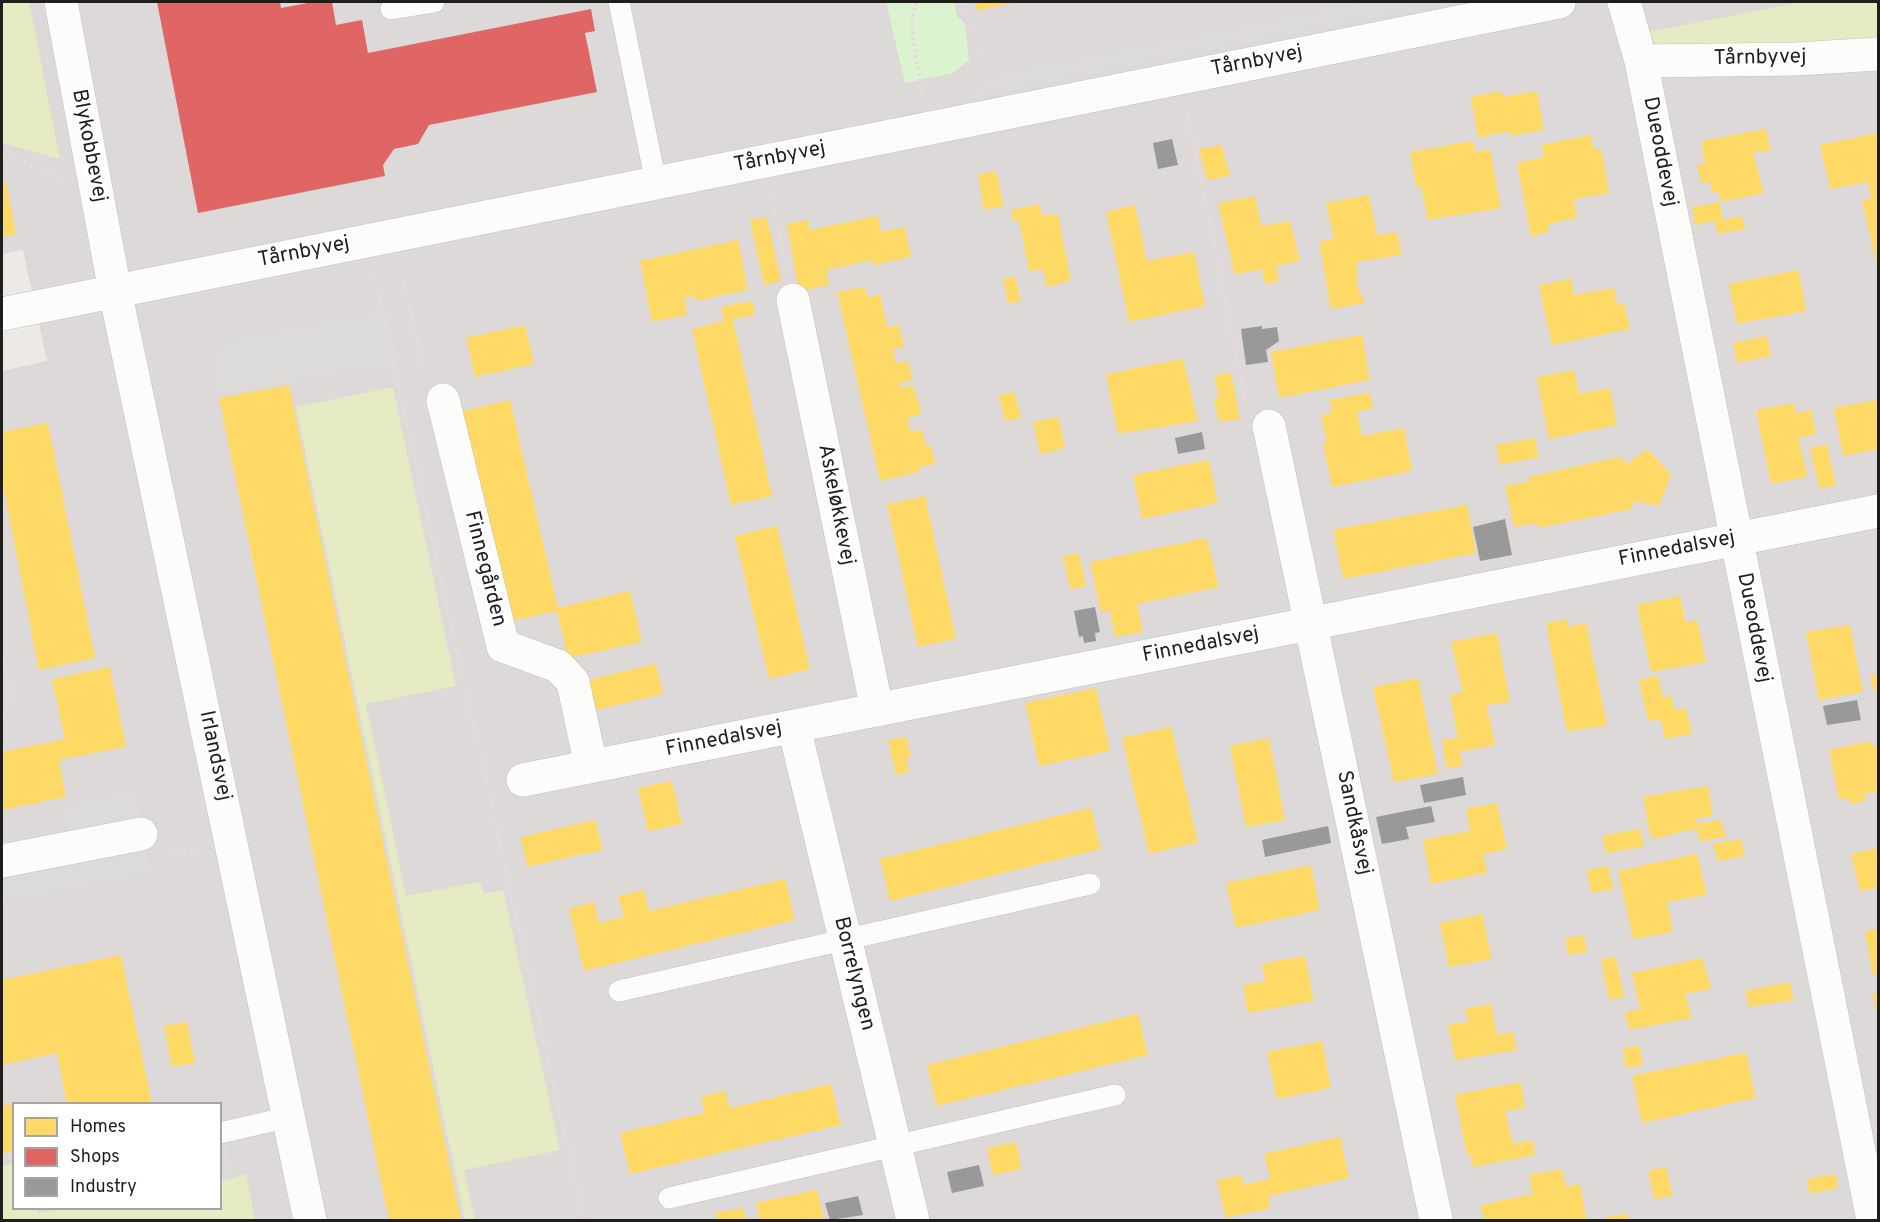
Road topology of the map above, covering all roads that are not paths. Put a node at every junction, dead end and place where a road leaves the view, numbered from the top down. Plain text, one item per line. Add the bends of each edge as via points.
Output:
1 (61, 2) edge
2 (434, 2) edge
3 (619, 2) edge
4 (1559, 2) edge
5 (1624, 2) edge
6 (391, 9) dead end
7 (1878, 54) edge
8 (1641, 61) junction
9 (656, 183) junction
10 (115, 291) junction
11 (793, 300) road end
12 (2, 314) edge
13 (443, 400) road end
14 (1269, 426) road end
15 (1878, 511) edge
16 (1735, 539) junction
17 (1311, 624) junction
18 (877, 710) junction
19 (794, 727) junction
20 (591, 766) junction
21 (523, 780) dead end
22 (141, 834) road end
23 (2, 861) edge
24 (1090, 884) dead end
25 (845, 940) junction
26 (619, 991) dead end
27 (1115, 1095) dead end
28 (289, 1118) junction
29 (222, 1133) edge
30 (895, 1146) junction
31 (669, 1198) dead end
32 (310, 1221) edge
33 (913, 1221) edge
34 (1436, 1221) edge
35 (1873, 1221) edge

1 - 10 street, Blykobbevej
2 - 6 lane
3 - 9 lane
4 - 9 street, Tårnbyvej
5 - 8 street, Dueoddevej
7 - 8 street, Tårnbyvej
8 - 16 street, Dueoddevej
9 - 10 street, Tårnbyvej
10 - 12 street, Tårnbyvej
10 - 28 street, Irlandsvej
11 - 18 street, Askeløkkevej
13 - 20 street, Finnegården via 503,646 558,666 573,682
14 - 17 street, Sandkåsvej
15 - 16 street, Finnedalsvej
16 - 17 street, Finnedalsvej
16 - 35 street, Dueoddevej
17 - 18 street, Finnedalsvej
17 - 34 street, Sandkåsvej
18 - 19 street, Finnedalsvej
19 - 20 street, Finnedalsvej
19 - 25 street, Borrelyngen
20 - 21 street, Finnedalsvej
22 - 23 street
24 - 25 lane
25 - 26 lane
25 - 30 street, Borrelyngen
27 - 30 lane
28 - 29 lane
28 - 32 street, Irlandsvej
30 - 31 lane
30 - 33 street, Borrelyngen

